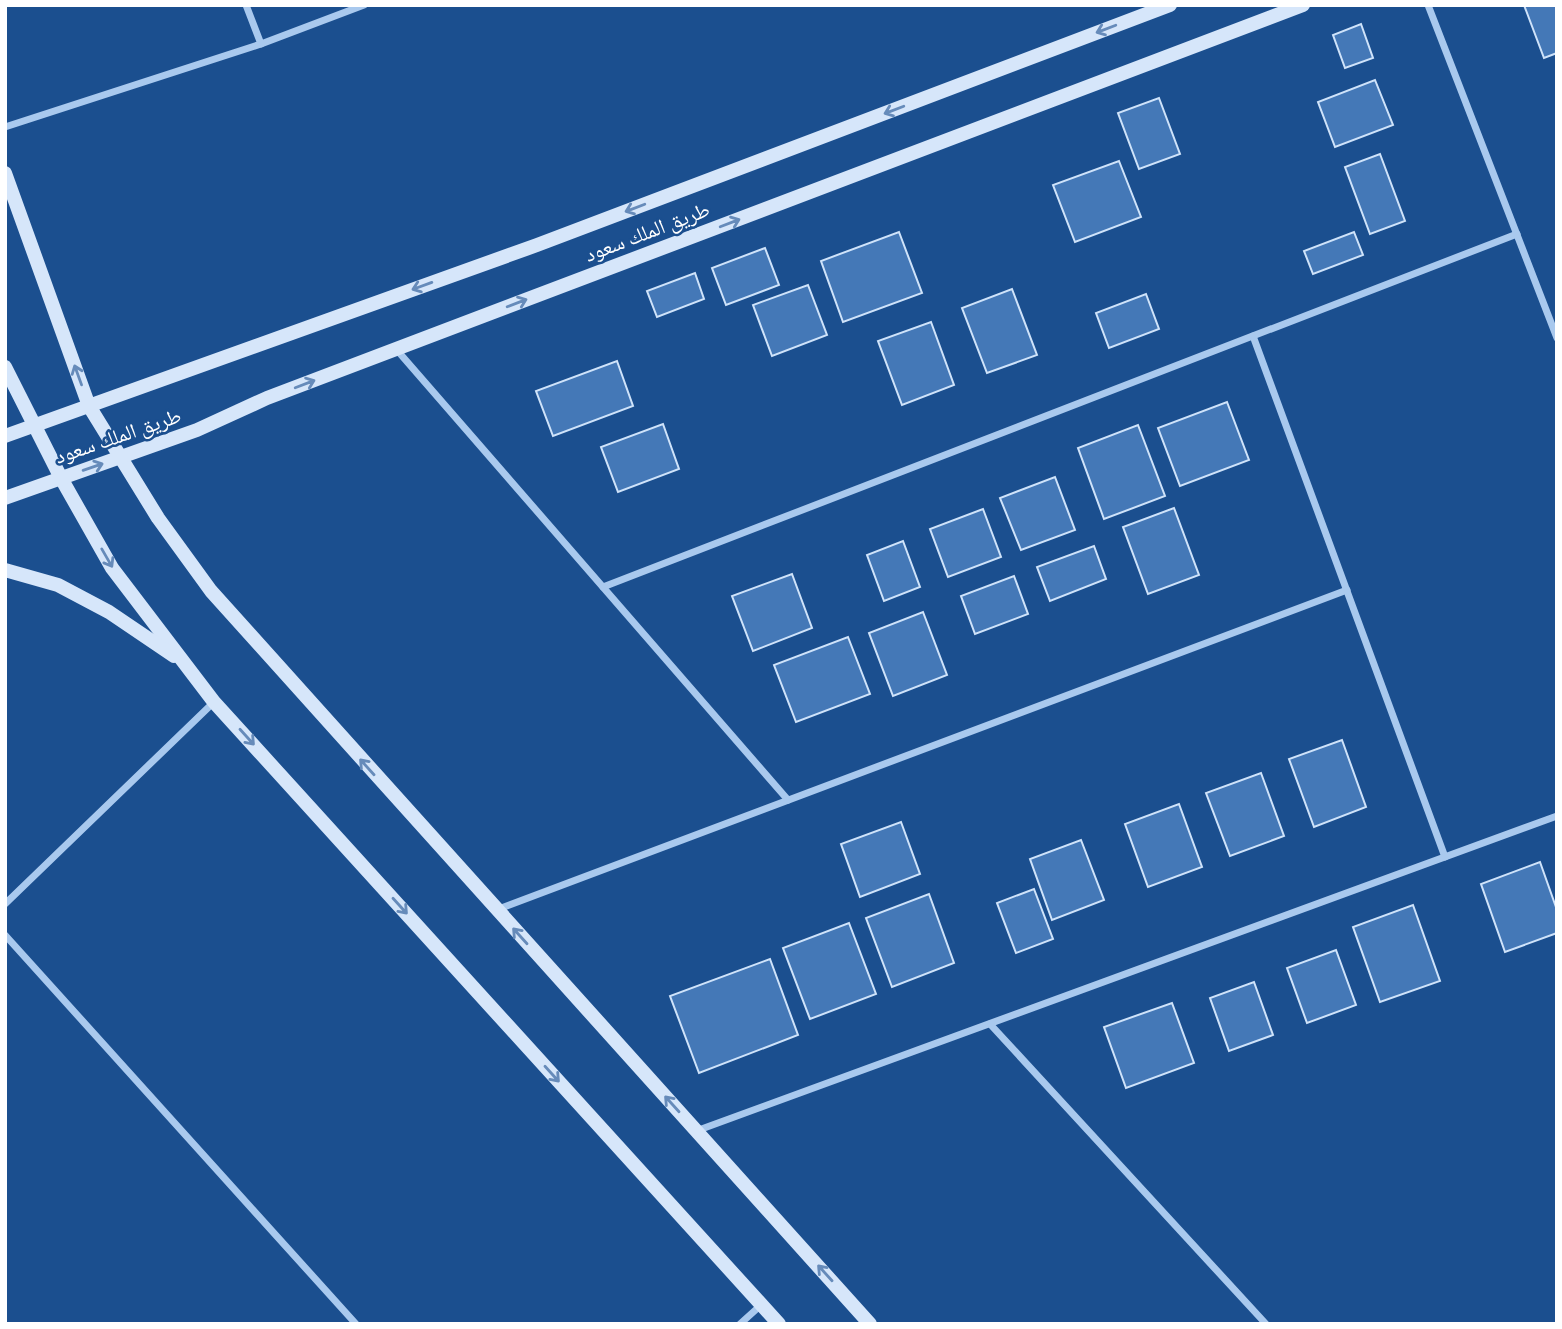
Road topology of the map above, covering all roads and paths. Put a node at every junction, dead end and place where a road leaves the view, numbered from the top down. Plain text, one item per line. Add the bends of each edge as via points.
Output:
1 (246, 5) edge
2 (364, 5) edge
3 (1303, 5) edge
4 (1428, 5) edge
5 (1162, 7) edge
6 (261, 44) junction
7 (5, 127) edge
8 (5, 173) edge
9 (1517, 234) junction
10 (1253, 336) junction
11 (1557, 338) edge
12 (396, 349) junction
13 (5, 367) edge
14 (89, 406) junction
15 (35, 426) junction
16 (5, 436) edge
17 (120, 457) junction
18 (61, 478) junction
19 (5, 498) edge
20 (5, 570) edge
21 (603, 587) junction
22 (1347, 590) junction
23 (186, 664) junction
24 (214, 702) junction
25 (788, 800) junction
26 (1557, 816) edge
27 (1445, 857) junction
28 (5, 904) edge
29 (496, 910) junction
30 (5, 936) edge
31 (990, 1024) junction
32 (696, 1131) junction
33 (761, 1304) junction
34 (356, 1324) edge
35 (740, 1324) edge
36 (779, 1324) edge
37 (870, 1324) edge
38 (1266, 1324) edge

1 - 6 street
2 - 6 street
12 -> 3 street, طريق الملك سعود
4 - 9 street
5 -> 14 street, طريق الملك سعود via 537,245
6 - 7 street
14 -> 8 street
9 - 10 street
9 - 11 street
10 - 21 street
10 - 22 street
17 -> 12 street, طريق الملك سعود
12 - 21 street
13 - 15 street
14 - 15 street, طريق الملك سعود
14 - 17 street
15 - 16 street, طريق الملك سعود
15 - 18 street
18 -> 17 street, طريق الملك سعود
29 -> 17 street via 211,591
18 - 19 street, طريق الملك سعود
18 -> 23 street via 112,568
20 - 23 street via 58,585 109,612
21 - 25 street
22 - 25 street
22 - 27 street
23 - 24 street
24 - 28 street
24 -> 33 street
25 - 29 street
26 - 27 street
27 - 31 street
32 -> 29 street
30 - 34 street
31 - 32 street
31 - 38 street
37 -> 32 street
33 - 35 street
33 - 36 street

